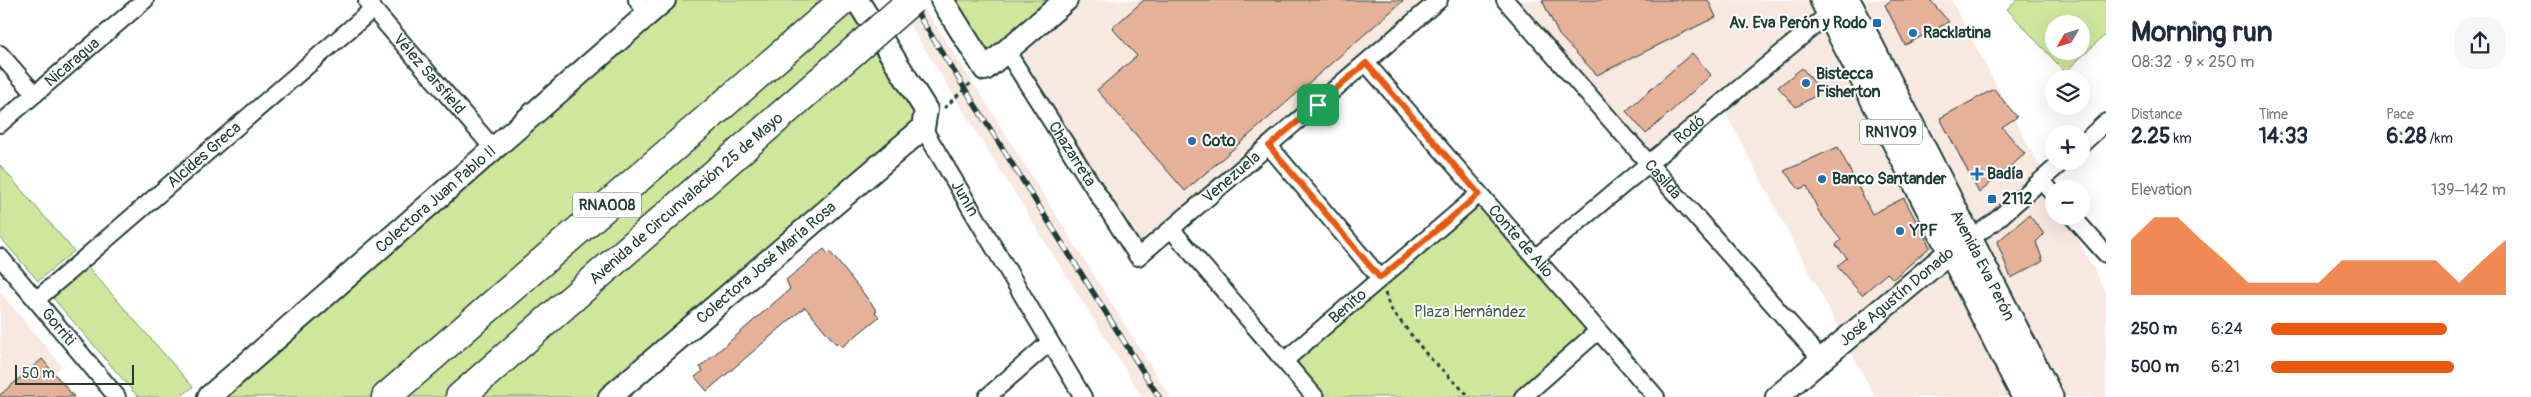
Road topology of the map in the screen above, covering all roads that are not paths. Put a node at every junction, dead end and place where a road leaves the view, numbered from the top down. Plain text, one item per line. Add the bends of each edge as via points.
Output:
1 (145, 0) edge
2 (857, 0) edge
3 (912, 0) edge
4 (942, 0) edge
5 (1066, 0) edge
6 (1439, 0) edge
7 (1505, 0) edge
8 (1836, 3) edge
9 (369, 4) edge
10 (650, 4) edge
11 (836, 6) edge
12 (1007, 52) junction
13 (0, 54) edge
14 (1366, 63) junction
15 (35, 94) junction
16 (2106, 122) edge
17 (0, 124) edge
18 (923, 128) junction
19 (2090, 137) edge
20 (1269, 146) junction
21 (493, 148) junction
22 (1648, 164) junction
23 (2054, 170) edge
24 (2042, 181) junction
25 (2045, 184) edge
26 (1479, 194) junction
27 (2080, 225) edge
28 (1172, 230) junction
29 (1960, 245) junction
30 (2106, 254) edge
31 (0, 257) edge
32 (1138, 257) joint
33 (1535, 258) junction
34 (1380, 278) junction
35 (36, 300) junction
36 (1598, 331) junction
37 (1050, 342) junction
38 (1821, 359) junction
39 (1284, 361) junction
40 (117, 397) edge
41 (209, 397) edge
42 (386, 397) edge
43 (460, 397) edge
44 (610, 397) edge
45 (987, 397) edge
46 (1082, 397) edge
47 (1315, 397) edge
48 (1523, 397) edge
49 (1656, 397) edge
50 (1777, 397) edge
51 (2025, 397) edge
52 (2050, 397) edge

1 - 15 street, Nicaragua
2 - 18 main road, Junín via 926,110
3 - 43 highway, Avenida de Circunvalación 25 de Mayo / RNA008, bridge
4 - 12 main road via 985,69
5 - 12 main road
6 - 14 street, Venezuela
7 - 22 street, Casilda
8 - 22 street, Rodó
8 - 29 main road, Avenida Eva Perón / RN1V09
9 - 21 street, Vélez Sarsfield
9 - 35 street, Alcides Greca
10 - 21 main road, Colectora Juan Pablo II
11 - 42 highway, RNA008
12 - 32 street, Chazarreta
13 - 15 street
14 - 20 street, Venezuela
14 - 26 street, Conte de Alio
15 - 17 street, Nicaragua
16 - 19 street
18 - 37 street, Junín
18 - 44 main road, Colectora José María Rosa
20 - 28 street, Venezuela
20 - 34 street
21 - 41 main road, Colectora Juan Pablo II
22 - 33 street, Rodó
22 - 38 street, Casilda
23 - 24 street, José Agustín Donado
24 - 25 street
24 - 29 street, José Agustín Donado via 1993,223
26 - 33 street, Conte de Alio
26 - 34 street, Benito
27 - 30 street
28 - 32 street, Venezuela
28 - 39 street
29 - 38 main road, José Agustín Donado
29 - 51 main road, Avenida Eva Perón / RN1V09
29 - 52 main road, Avenida Eva Perón / RN1V09
31 - 35 street, Gorriti
33 - 36 street, Conte de Alio
34 - 39 street, Benito
35 - 40 street, Gorriti
36 - 48 street
36 - 49 street, Conte de Alio
37 - 45 street
37 - 46 street, Junín
38 - 50 main road, José Agustín Donado
39 - 47 street

